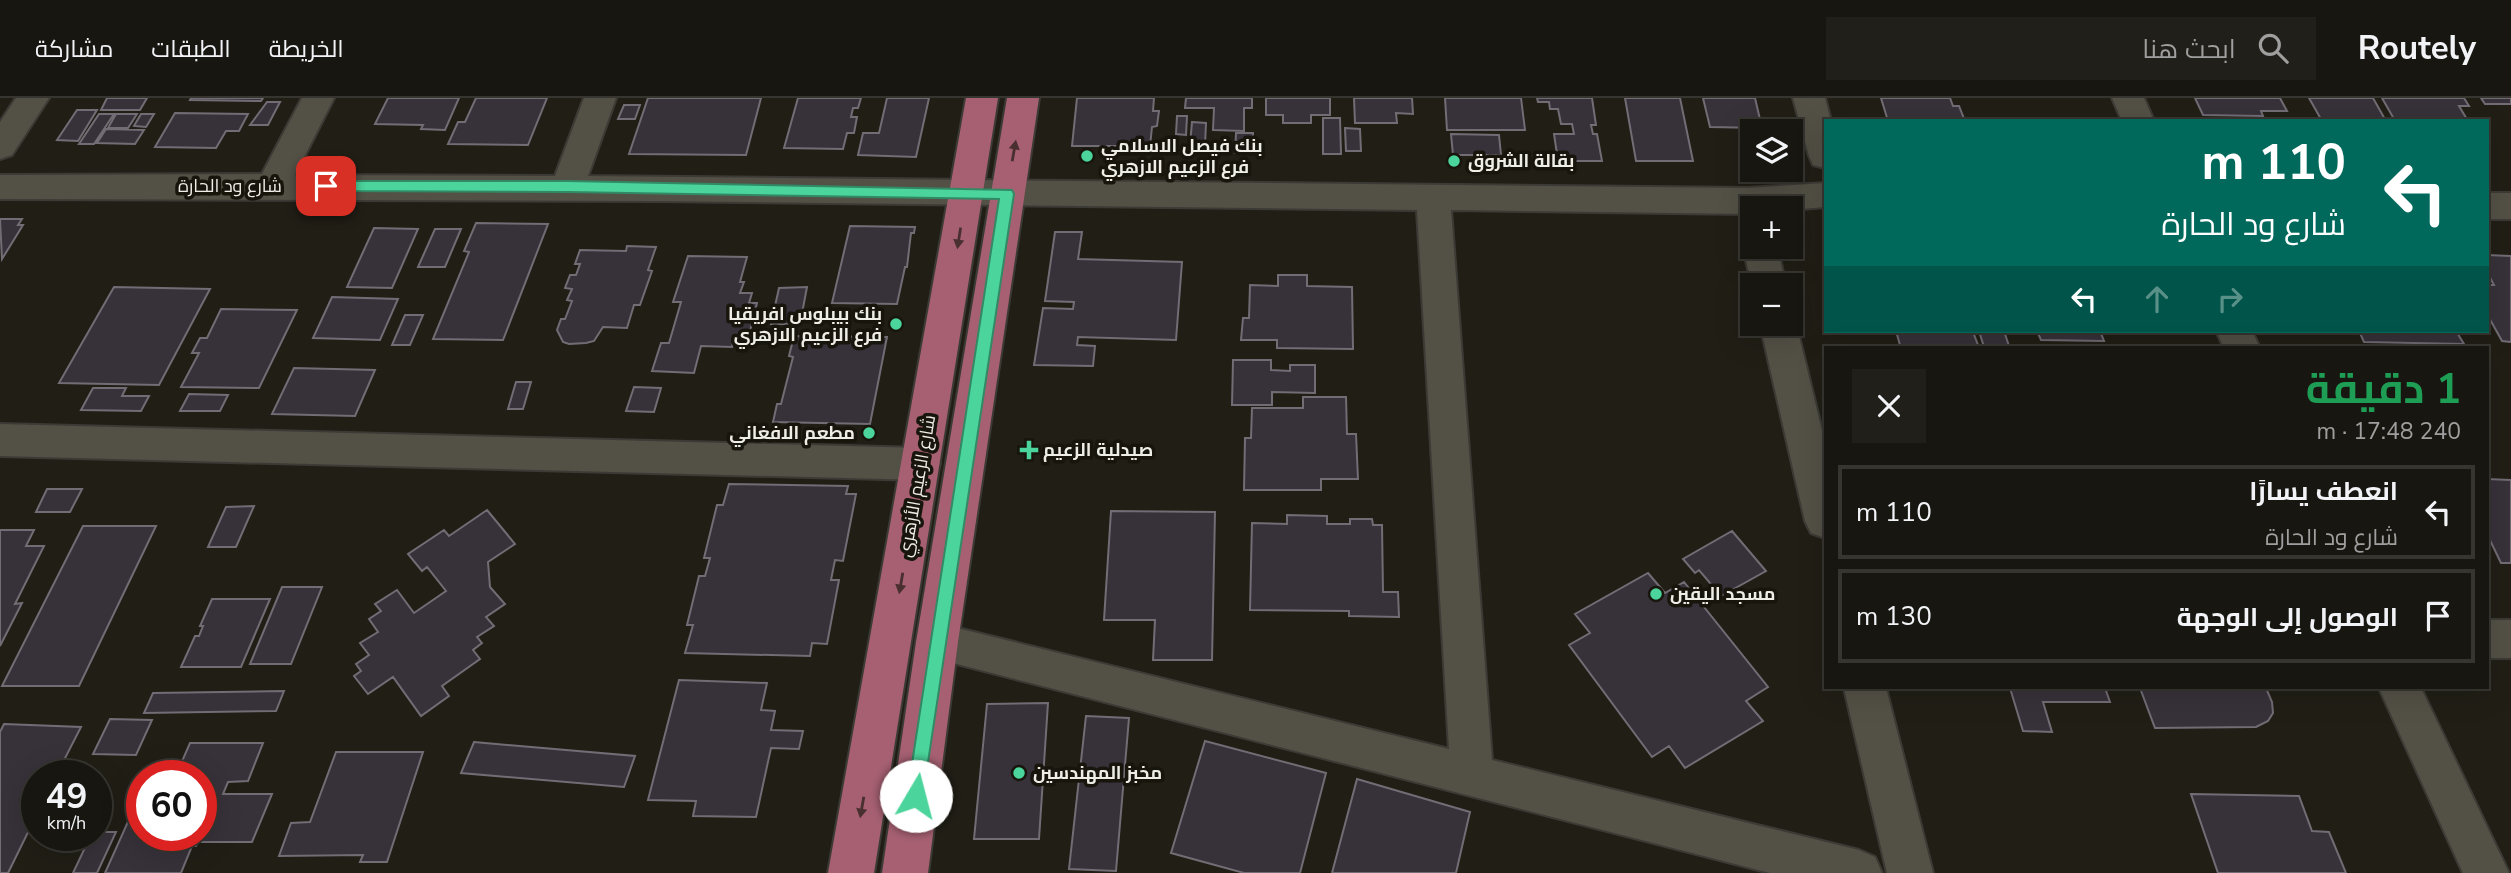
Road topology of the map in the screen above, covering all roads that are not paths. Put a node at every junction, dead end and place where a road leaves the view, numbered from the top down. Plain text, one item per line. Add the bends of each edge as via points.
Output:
1 (33, 98) edge
2 (318, 98) edge
3 (600, 98) edge
4 (982, 98) edge
5 (1023, 98) edge
6 (1809, 98) edge
7 (2128, 98) edge
8 (2137, 119) edge
9 (0, 147) edge
10 (1824, 152) edge
11 (273, 186) junction
12 (0, 187) edge
13 (568, 187) junction
14 (966, 193) junction
15 (1007, 194) junction
16 (1824, 195) edge
17 (1433, 197) junction
18 (1803, 199) edge
19 (2489, 206) edge
20 (2511, 206) edge
21 (1740, 207) edge
22 (1781, 336) edge
23 (0, 440) edge
24 (921, 464) junction
25 (1824, 516) edge
26 (2489, 639) edge
27 (2511, 639) edge
28 (937, 642) junction
29 (1865, 689) edge
30 (2400, 689) edge
31 (1472, 777) junction
32 (851, 873) edge
33 (905, 873) edge
34 (1859, 873) edge
35 (1910, 873) edge
36 (2486, 873) edge

1 - 9 street
2 - 11 street
3 - 13 street
4 - 14 main road, شارع الزعيم الأزهري
15 -> 5 main road
6 - 10 street
7 - 8 street
11 - 12 street, شارع ود الحارة
11 - 13 street, شارع ود الحارة
13 - 14 street, شارع ود الحارة
14 - 15 street, شارع ود الحارة
14 -> 24 main road, شارع الزعيم الأزهري
15 - 17 street, شارع ود الحارة
15 - 28 main road
16 - 18 street, شارع ود الحارة
17 - 21 street, شارع ود الحارة
17 - 31 street
19 - 20 street
22 - 25 street
23 - 24 street
24 -> 32 main road, شارع الزعيم الأزهري
26 - 27 street
28 - 31 street
28 - 33 main road
29 - 35 street
30 - 36 street
31 - 34 street

